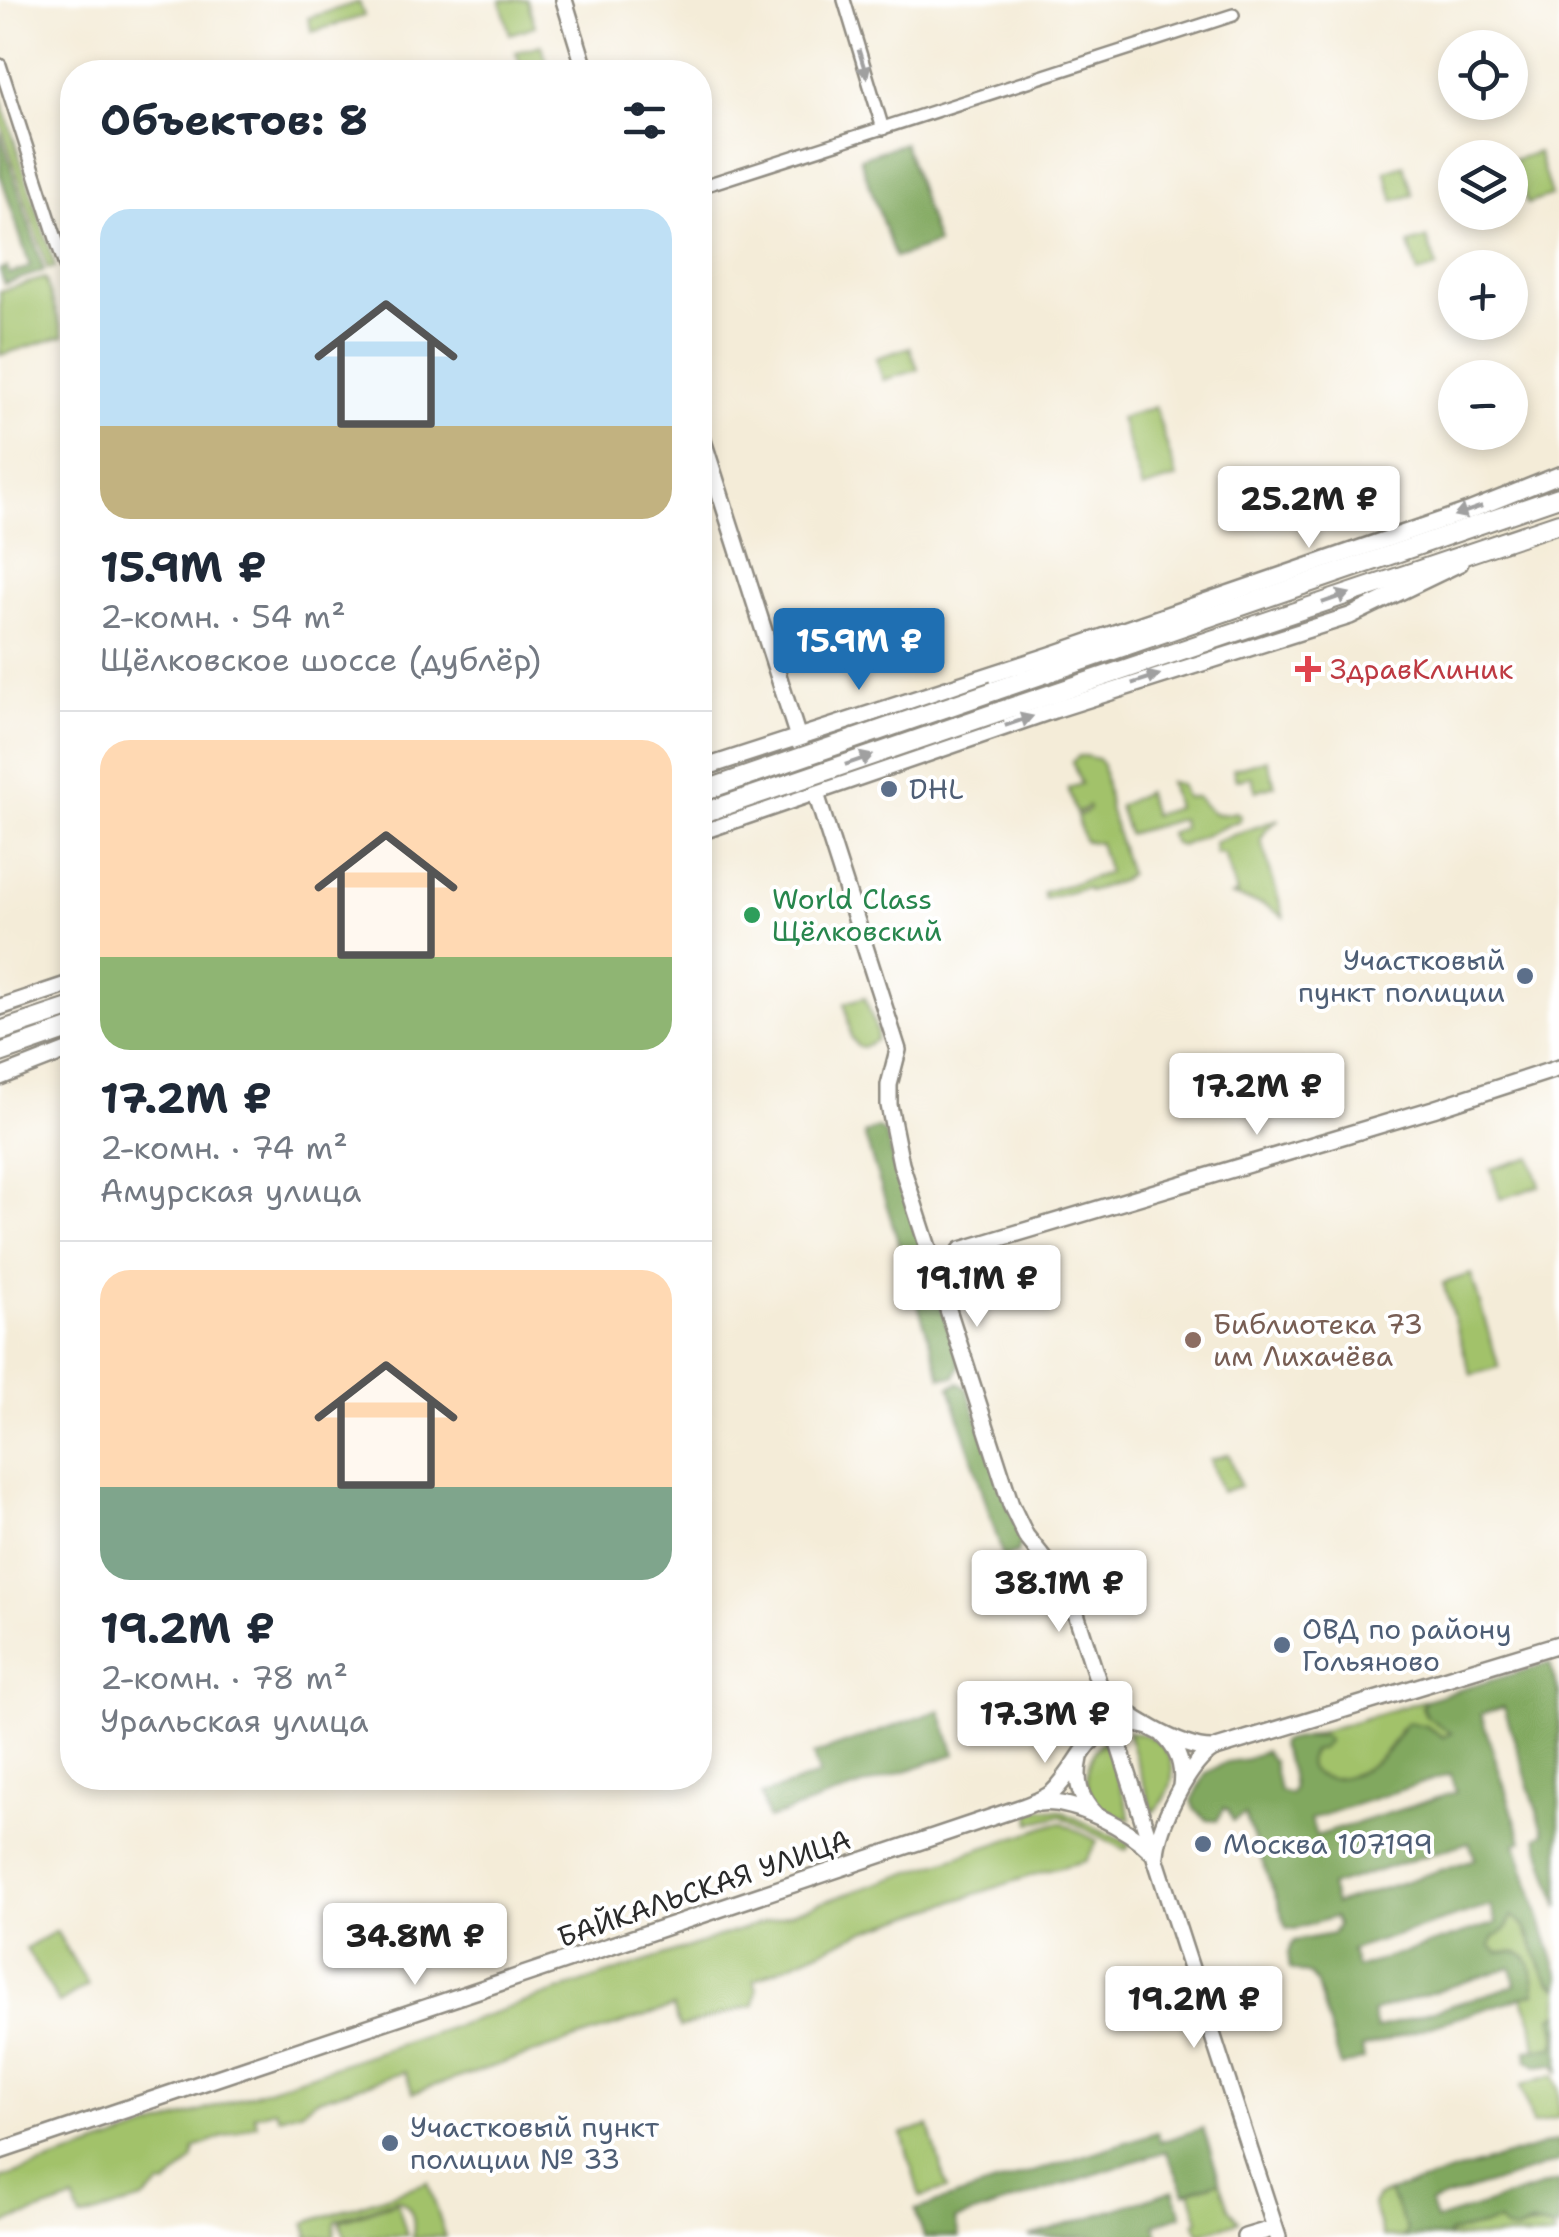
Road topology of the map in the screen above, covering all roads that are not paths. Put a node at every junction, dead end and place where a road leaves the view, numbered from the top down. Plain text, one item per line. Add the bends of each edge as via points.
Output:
1 (564, 0) edge
2 (844, 0) edge
3 (1233, 15) dead end
4 (582, 60) edge
5 (0, 64) edge
6 (882, 128) junction
7 (712, 184) edge
8 (60, 251) edge
9 (712, 469) edge
10 (1559, 475) edge
11 (1559, 498) edge
12 (1559, 522) edge
13 (1490, 547) junction
14 (1385, 557) junction
15 (1242, 588) junction
16 (797, 736) junction
17 (712, 765) edge
18 (712, 768) edge
19 (712, 788) edge
20 (815, 793) junction
21 (712, 810) edge
22 (733, 820) junction
23 (712, 828) edge
24 (60, 987) edge
25 (0, 1009) edge
26 (60, 1011) edge
27 (0, 1031) edge
28 (60, 1032) edge
29 (60, 1052) edge
30 (0, 1053) edge
31 (1559, 1068) edge
32 (0, 1073) edge
33 (962, 1250) dead end
34 (1559, 1644) edge
35 (1096, 1678) junction
36 (1112, 1726) junction
37 (1153, 1728) junction
38 (1085, 1747) junction
39 (1213, 1749) junction
40 (1178, 1794) junction
41 (1025, 1806) junction
42 (1101, 1819) junction
43 (1145, 1825) junction
44 (1156, 1859) junction
45 (0, 2152) edge
46 (1276, 2232) edge
47 (1245, 2237) edge

1 - 4 main road
2 -> 6 street
3 - 6 street
5 - 8 street
6 - 7 street
9 - 16 main road
10 -> 15 main road
11 - 14 main road
12 - 13 main road
20 -> 13 main road via 1350,616
21 -> 13 main road, bridge
14 - 15 main road
14 - 19 main road, bridge
15 - 16 main road
16 - 17 main road
16 - 20 main road
18 - 22 main road via 742,770 749,780 752,799
20 - 22 main road
20 - 35 main road via 898,1050 890,1105 906,1182 1011,1505 1071,1598
22 - 23 main road
24 - 25 main road
26 - 27 main road
28 - 30 main road
29 - 32 main road
31 - 33 main road
34 - 39 main road
35 - 36 main road
35 - 37 main road via 1110,1700
35 - 38 main road
36 - 37 main road
36 - 38 main road
36 - 43 main road
37 - 39 main road
37 - 40 main road via 1181,1762
38 - 41 main road via 1049,1796
38 - 42 main road via 1078,1786
39 - 40 main road
40 - 43 main road
40 - 44 main road
41 - 42 main road via 1060,1802
41 - 45 main road, БАЙКАЛЬСКАЯ УЛИЦА
42 - 43 main road
42 - 44 main road
43 - 44 main road
44 - 46 main road
46 - 47 main road

